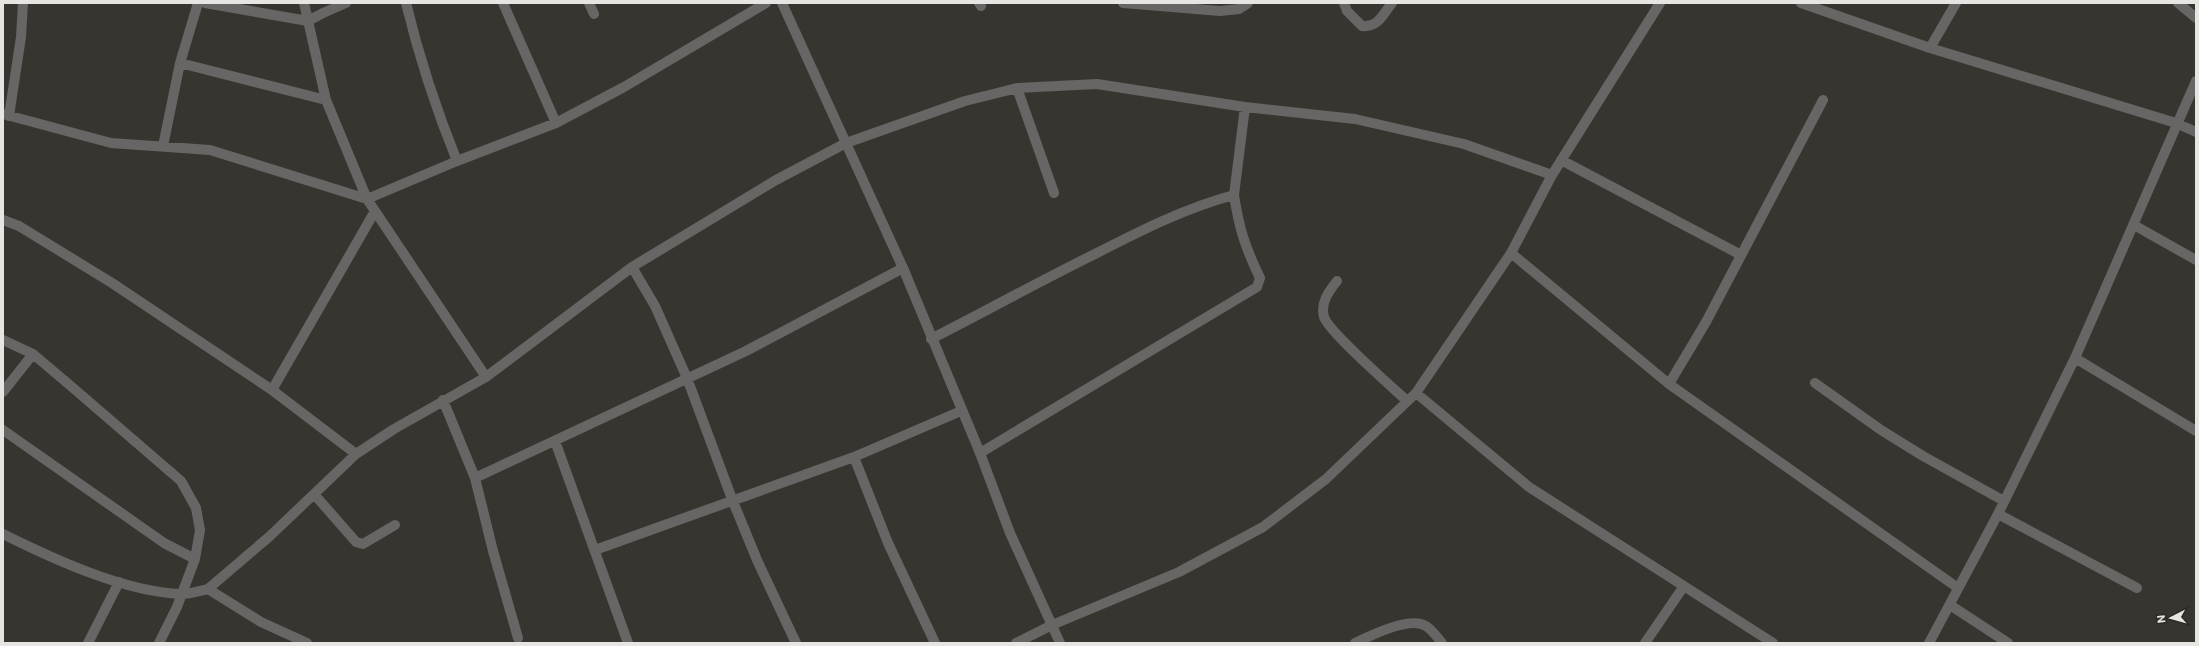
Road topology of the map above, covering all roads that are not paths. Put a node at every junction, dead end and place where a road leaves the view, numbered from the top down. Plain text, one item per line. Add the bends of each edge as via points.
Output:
1 (23, 3) edge
2 (198, 3) edge
3 (205, 3) edge
4 (304, 3) edge
5 (346, 3) edge
6 (406, 3) edge
7 (503, 3) edge
8 (588, 3) edge
9 (766, 3) edge
10 (782, 3) edge
11 (1123, 3) edge
12 (1248, 3) edge
13 (1344, 3) edge
14 (1392, 3) edge
15 (1660, 3) edge
16 (1801, 3) edge
17 (1956, 3) edge
18 (2178, 3) edge
19 (594, 14) dead end
20 (2196, 18) edge
21 (308, 21) junction
22 (1930, 48) junction
23 (180, 63) junction
24 (2196, 81) edge
25 (1017, 88) junction
26 (326, 100) junction
27 (1823, 100) dead end
28 (1245, 107) junction
29 (6, 115) edge
30 (556, 123) junction
31 (2176, 123) junction
32 (2196, 132) edge
33 (846, 143) junction
34 (163, 146) junction
35 (1561, 160) junction
36 (457, 161) junction
37 (1552, 175) junction
38 (1054, 193) dead end
39 (1234, 195) junction
40 (367, 199) junction
41 (375, 212) junction
42 (3, 220) edge
43 (2134, 226) junction
44 (1511, 253) junction
45 (1741, 255) junction
46 (2196, 260) edge
47 (632, 267) junction
48 (903, 268) junction
49 (1337, 281) dead end
50 (3, 340) edge
51 (931, 340) junction
52 (33, 354) junction
53 (2075, 358) junction
54 (486, 377) junction
55 (687, 378) junction
56 (1815, 383) dead end
57 (1669, 384) junction
58 (272, 390) junction
59 (3, 392) edge
60 (1416, 393) junction
61 (443, 400) junction
62 (1407, 401) junction
63 (962, 411) junction
64 (3, 430) edge
65 (2196, 431) edge
66 (555, 441) junction
67 (980, 453) junction
68 (356, 454) junction
69 (854, 457) junction
70 (475, 478) junction
71 (314, 494) junction
72 (732, 499) junction
73 (2004, 501) junction
74 (1998, 514) junction
75 (394, 525) dead end
76 (3, 534) edge
77 (595, 550) junction
78 (195, 559) junction
79 (119, 582) junction
80 (1684, 586) junction
81 (1958, 588) junction
82 (2137, 588) dead end
83 (208, 589) junction
84 (182, 594) junction
85 (1950, 605) junction
86 (1052, 625) junction
87 (518, 638) dead end
88 (88, 643) edge
89 (160, 643) edge
90 (307, 643) edge
91 (628, 643) edge
92 (796, 643) edge
93 (936, 643) edge
94 (1016, 643) edge
95 (1060, 643) edge
96 (1355, 643) edge
97 (1442, 643) edge
98 (1644, 643) edge
99 (1773, 643) edge
100 (1929, 643) edge
101 (2008, 643) edge

1 - 29 street via 21,37
2 - 23 street
3 - 21 street
4 - 21 street
5 - 21 street via 322,12
6 - 36 street via 437,112
7 - 30 street
8 - 19 street
9 - 30 street
10 - 33 street
11 - 12 street via 1220,11 1239,9
13 - 14 street via 1362,26 1370,27 1375,25
15 - 35 street
16 - 22 street
17 - 22 street
18 - 20 street
21 - 26 street
22 - 31 street
23 - 26 street
23 - 34 street
24 - 31 street
25 - 28 street via 1097,84
25 - 33 street via 965,100
25 - 38 street
26 - 40 street
27 - 45 street
28 - 37 street via 1355,119 1464,144
28 - 39 street
29 - 34 street via 111,143
30 - 36 street
31 - 32 street
31 - 43 street
33 - 47 street via 776,180
33 - 48 street
34 - 40 street via 210,150
35 - 37 street
35 - 45 street
36 - 40 street
37 - 44 street
39 - 51 street via 1197,206 1146,229
39 - 67 street via 1244,243 1260,278 1257,288
40 - 41 street
41 - 54 street
41 - 58 street
42 - 58 street via 20,226 112,283
43 - 46 street
43 - 53 street
44 - 57 street
44 - 60 street
45 - 57 street via 1706,322
47 - 54 street
47 - 55 street via 655,306
48 - 51 street
48 - 55 street via 746,351
49 - 62 street via 1328,293 1323,307 1324,318 1336,333
50 - 52 street
51 - 63 street
52 - 59 street
52 - 78 street via 181,481 196,508 200,530
53 - 65 street
53 - 73 street
54 - 61 street
55 - 66 street
55 - 72 street
56 - 73 street via 1881,430
57 - 81 street
58 - 68 street
60 - 62 street
60 - 80 street via 1529,487
61 - 68 street
61 - 70 street
62 - 86 street via 1326,479 1263,527 1179,572
63 - 67 street
63 - 69 street
64 - 78 street via 164,543
66 - 70 street
66 - 77 street
67 - 86 street via 1010,533
68 - 71 street
69 - 72 street
69 - 93 street via 888,543
70 - 87 street
71 - 75 street via 356,542 369,542
71 - 83 street
72 - 77 street
72 - 92 street
73 - 74 street
74 - 81 street
74 - 82 street
76 - 79 street via 74,566
77 - 91 street
78 - 84 street
79 - 84 street
79 - 88 street
80 - 98 street
80 - 99 street
81 - 85 street
83 - 84 street
83 - 90 street via 261,622
84 - 89 street
85 - 100 street
85 - 101 street
86 - 94 street
86 - 95 street
96 - 97 street via 1367,636 1416,622 1426,625

